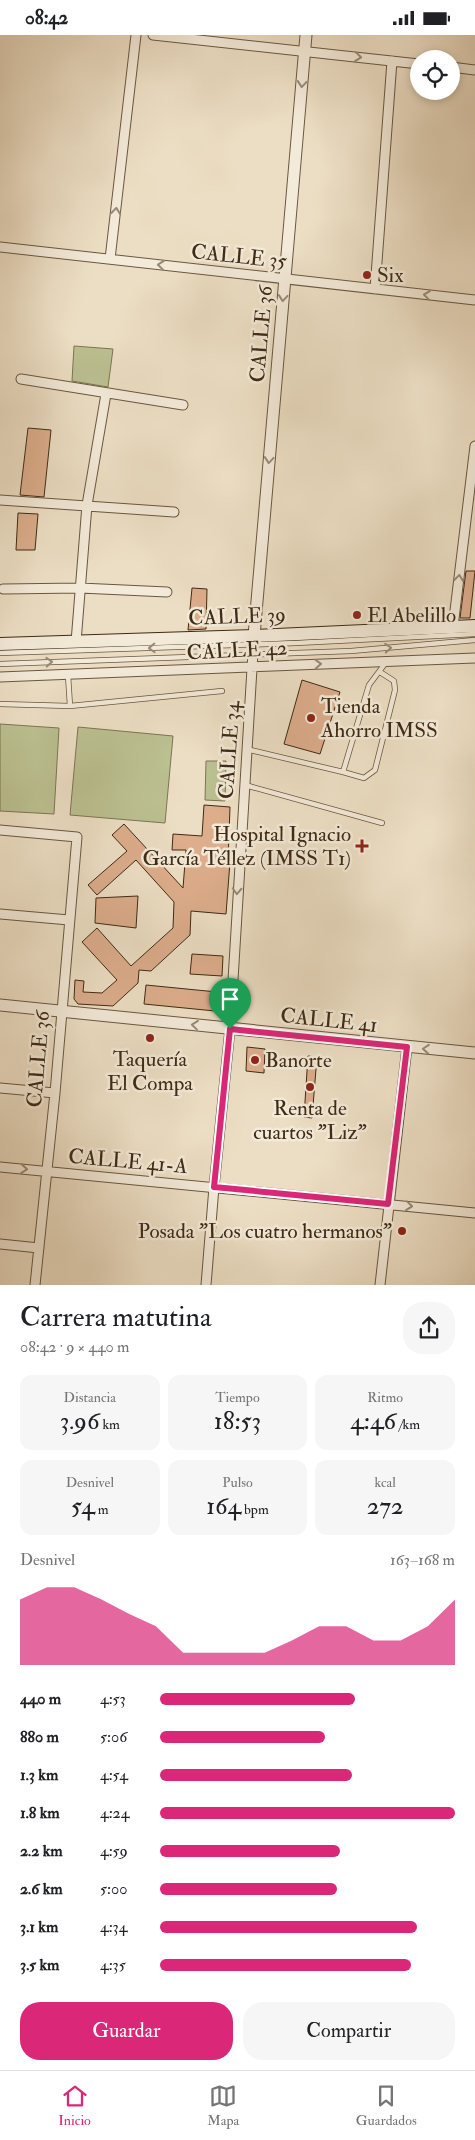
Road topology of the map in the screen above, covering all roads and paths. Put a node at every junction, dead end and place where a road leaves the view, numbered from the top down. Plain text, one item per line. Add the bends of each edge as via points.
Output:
1 (136, 35) edge
2 (153, 35) edge
3 (306, 35) edge
4 (305, 51) junction
5 (392, 61) junction
6 (410, 63) edge
7 (460, 68) edge
8 (475, 70) edge
9 (0, 247) edge
10 (110, 259) junction
11 (285, 279) junction
12 (375, 289) junction
13 (475, 301) edge
14 (21, 379) dead end
15 (106, 394) junction
16 (183, 405) dead end
17 (475, 446) edge
18 (0, 499) edge
19 (88, 505) junction
20 (174, 512) dead end
21 (80, 588) junction
22 (3, 589) dead end
23 (167, 592) dead end
24 (475, 626) edge
25 (453, 627) junction
26 (475, 634) edge
27 (254, 640) junction
28 (475, 640) edge
29 (76, 642) junction
30 (0, 644) edge
31 (0, 653) edge
32 (252, 655) junction
33 (475, 658) edge
34 (388, 660) junction
35 (0, 664) edge
36 (252, 668) junction
37 (380, 672) junction
38 (68, 675) junction
39 (0, 677) edge
40 (222, 691) dead end
41 (0, 704) edge
42 (70, 706) junction
43 (246, 749) junction
44 (342, 772) junction
45 (244, 784) junction
46 (382, 823) dead end
47 (0, 830) edge
48 (0, 913) edge
49 (69, 921) junction
50 (0, 1005) edge
51 (61, 1010) junction
52 (230, 1029) junction
53 (407, 1047) junction
54 (475, 1053) edge
55 (0, 1087) edge
56 (55, 1093) junction
57 (0, 1167) edge
58 (47, 1171) junction
59 (214, 1187) junction
60 (388, 1204) junction
61 (475, 1213) edge
62 (0, 1244) edge
63 (39, 1248) junction
64 (35, 1285) edge
65 (206, 1285) edge
66 (380, 1285) edge

10 -> 1 street
2 - 4 street
3 - 4 street, CALLE 36
4 -> 5 street
4 -> 11 street, CALLE 36
5 - 6 street
5 - 12 street
7 - 8 street
9 - 10 street, CALLE 35
11 -> 10 street, CALLE 35
11 - 12 street, CALLE 35
11 -> 27 street, CALLE 36
13 -> 12 street, CALLE 35
14 - 15 street
15 - 16 street
15 - 19 street
25 -> 17 street
18 - 19 street
19 - 20 street
19 - 21 street
21 - 22 street
21 - 23 street
21 - 29 street
24 - 25 main road, CALLE 39
25 - 27 main road, CALLE 39
26 - 27 lane
27 - 29 main road, CALLE 39
27 -> 31 lane
27 - 32 street, CALLE 34
32 -> 28 lane via 351,651
29 - 30 main road, CALLE 39
35 -> 32 lane
32 - 36 street, CALLE 34
33 - 34 street, CALLE 42
36 -> 34 street, CALLE 42
34 - 37 lane
36 - 38 street, CALLE 42
36 - 43 street, CALLE 34
37 - 44 lane via 370,685
37 - 44 lane via 394,681 395,690 375,770 364,778
38 - 39 street, CALLE 42
38 - 42 lane
40 - 42 lane
41 - 42 lane
43 - 44 lane
43 - 45 street, CALLE 34
45 - 46 lane
45 -> 52 street, CALLE 34
47 - 49 street, CALLE 36 via 77,837
48 - 49 street
49 - 51 street, CALLE 36
50 - 51 street, CALLE 41
52 -> 51 street, CALLE 41
51 - 56 street, CALLE 36
52 - 53 street, CALLE 41
52 - 59 street, CALLE 34
54 -> 53 street, CALLE 41
53 - 60 street
55 - 56 street
56 - 58 street, CALLE 36
57 -> 58 street, CALLE 41-A
58 - 59 street, CALLE 41-A
58 - 63 street, CALLE 36
59 - 60 street, CALLE 41-A
59 - 65 street, CALLE 34
60 -> 61 street, CALLE 41-A
60 - 66 street
62 - 63 street
63 - 64 street, CALLE 36

